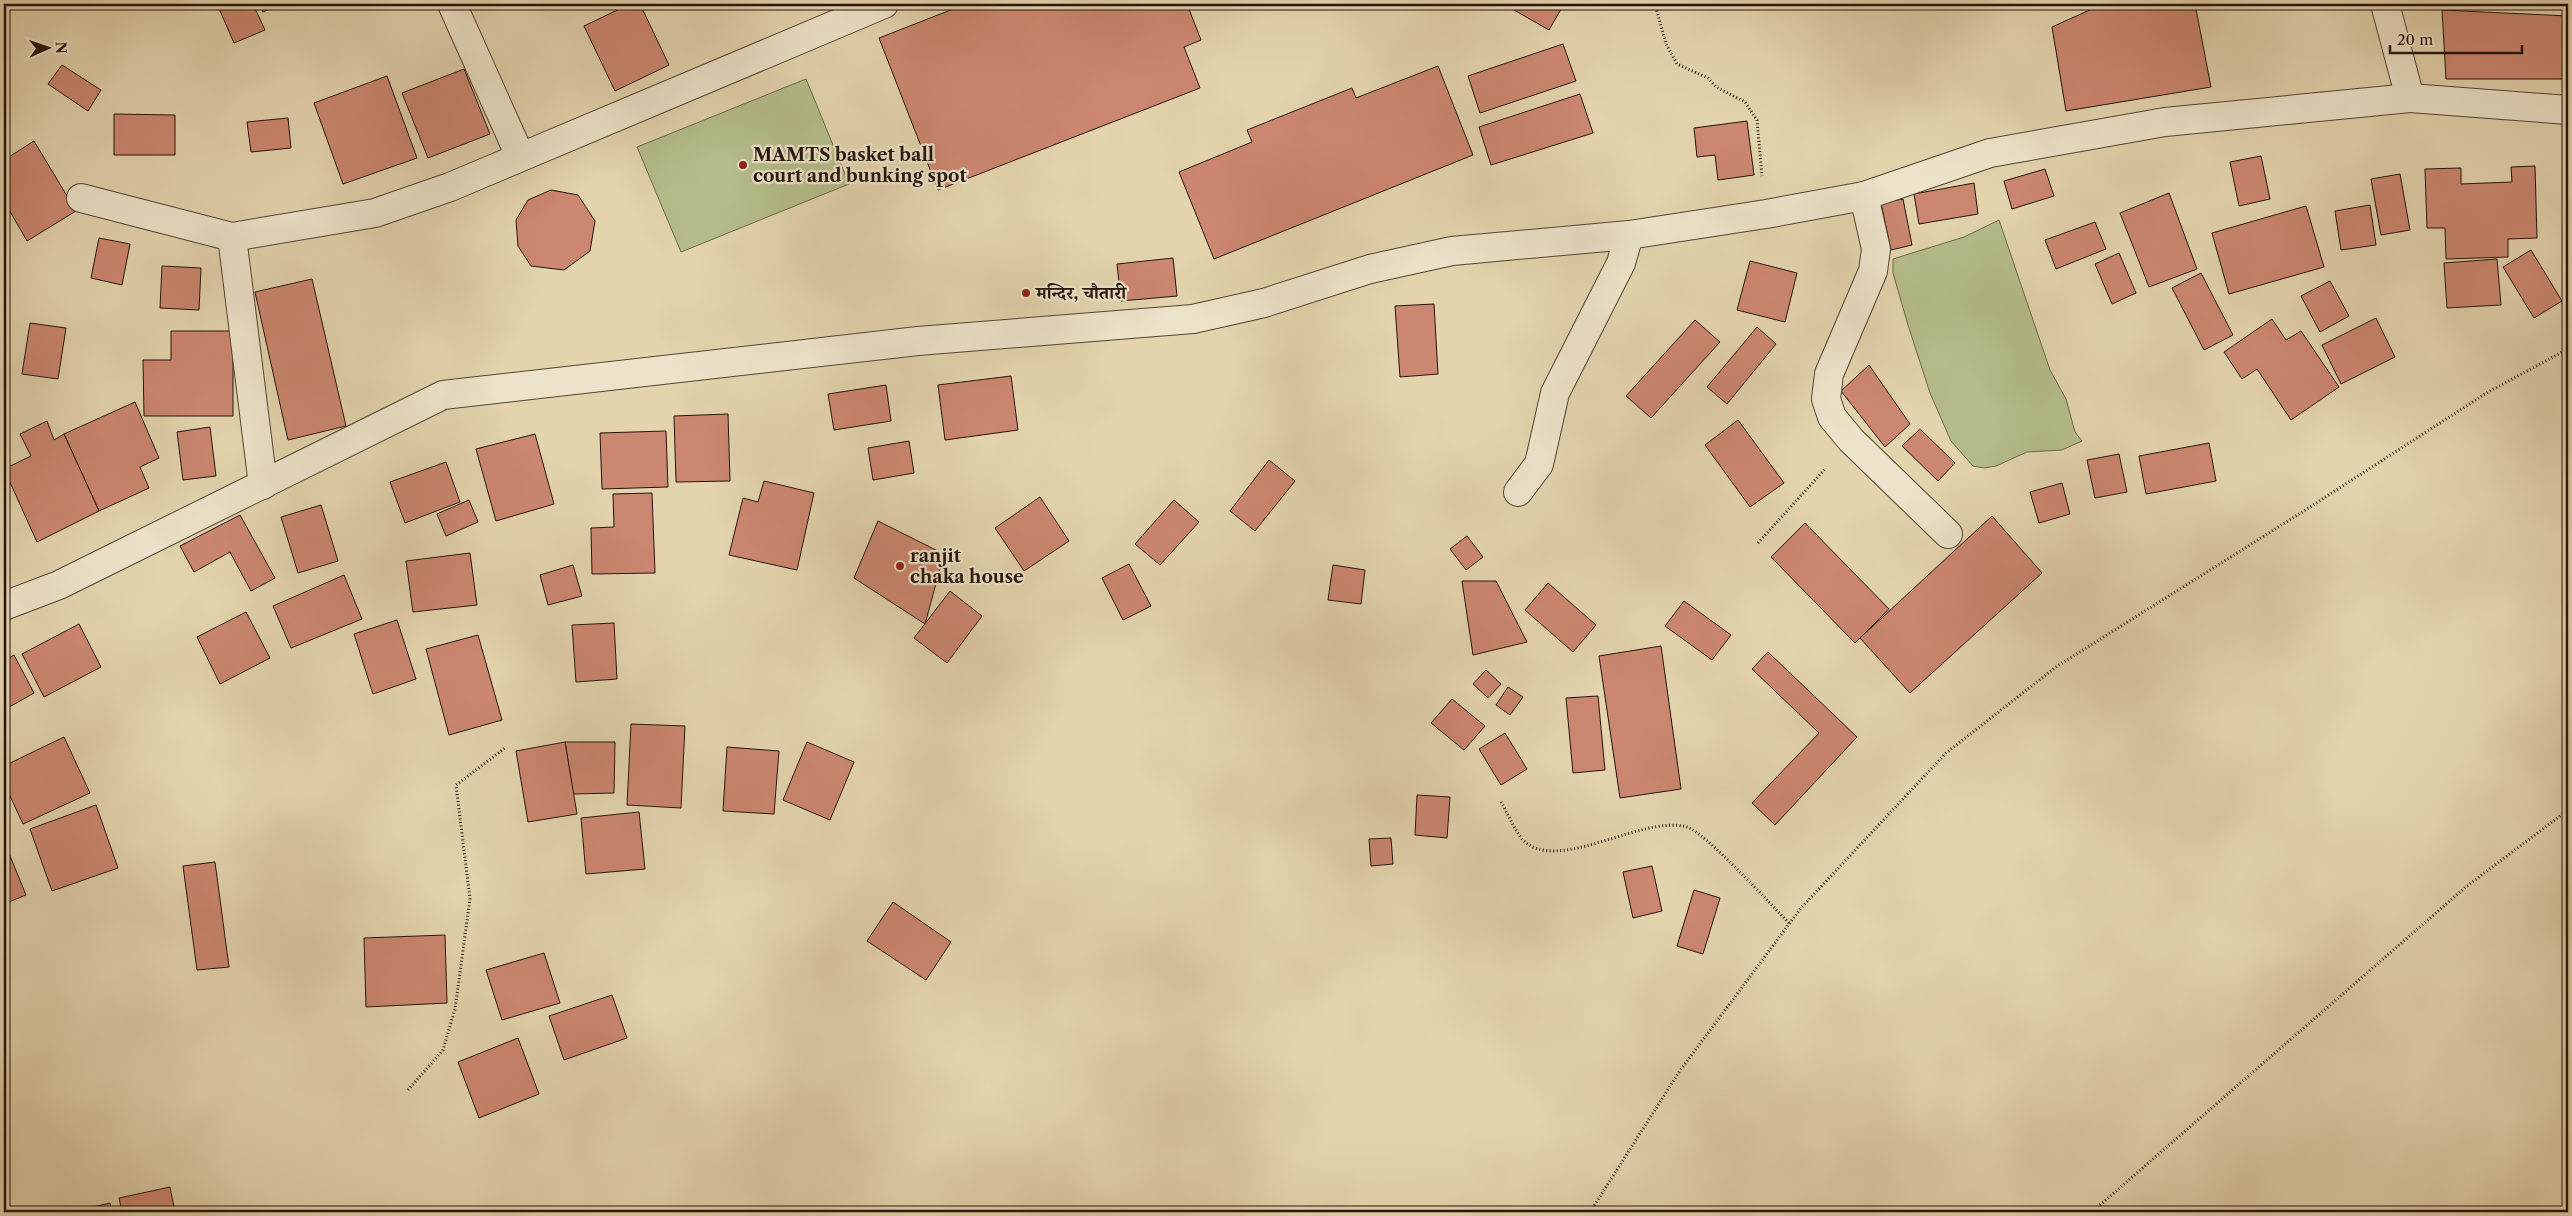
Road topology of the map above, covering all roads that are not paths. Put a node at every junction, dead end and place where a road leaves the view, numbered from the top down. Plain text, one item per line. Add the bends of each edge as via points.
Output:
1 (452, 4) edge
2 (884, 4) edge
3 (2385, 4) edge
4 (2410, 98) junction
5 (2568, 110) edge
6 (520, 156) junction
7 (1864, 196) junction
8 (81, 198) dead end
9 (1629, 235) junction
10 (232, 237) junction
11 (263, 485) junction
12 (1518, 492) dead end
13 (1948, 534) dead end
14 (4, 606) edge

1 - 6 street
2 - 6 street
3 - 4 street
4 - 5 street
4 - 7 street via 2165,122 1990,153
6 - 10 street via 450,187 375,213
7 - 9 street
7 - 13 street via 1876,249 1874,271 1829,374 1826,399 1832,417 1851,440
8 - 10 street
9 - 11 street via 1452,251 1370,269 1264,303 1193,319 918,341 443,396
9 - 12 street via 1621,263 1555,393 1539,464
10 - 11 street
11 - 14 street via 59,585

